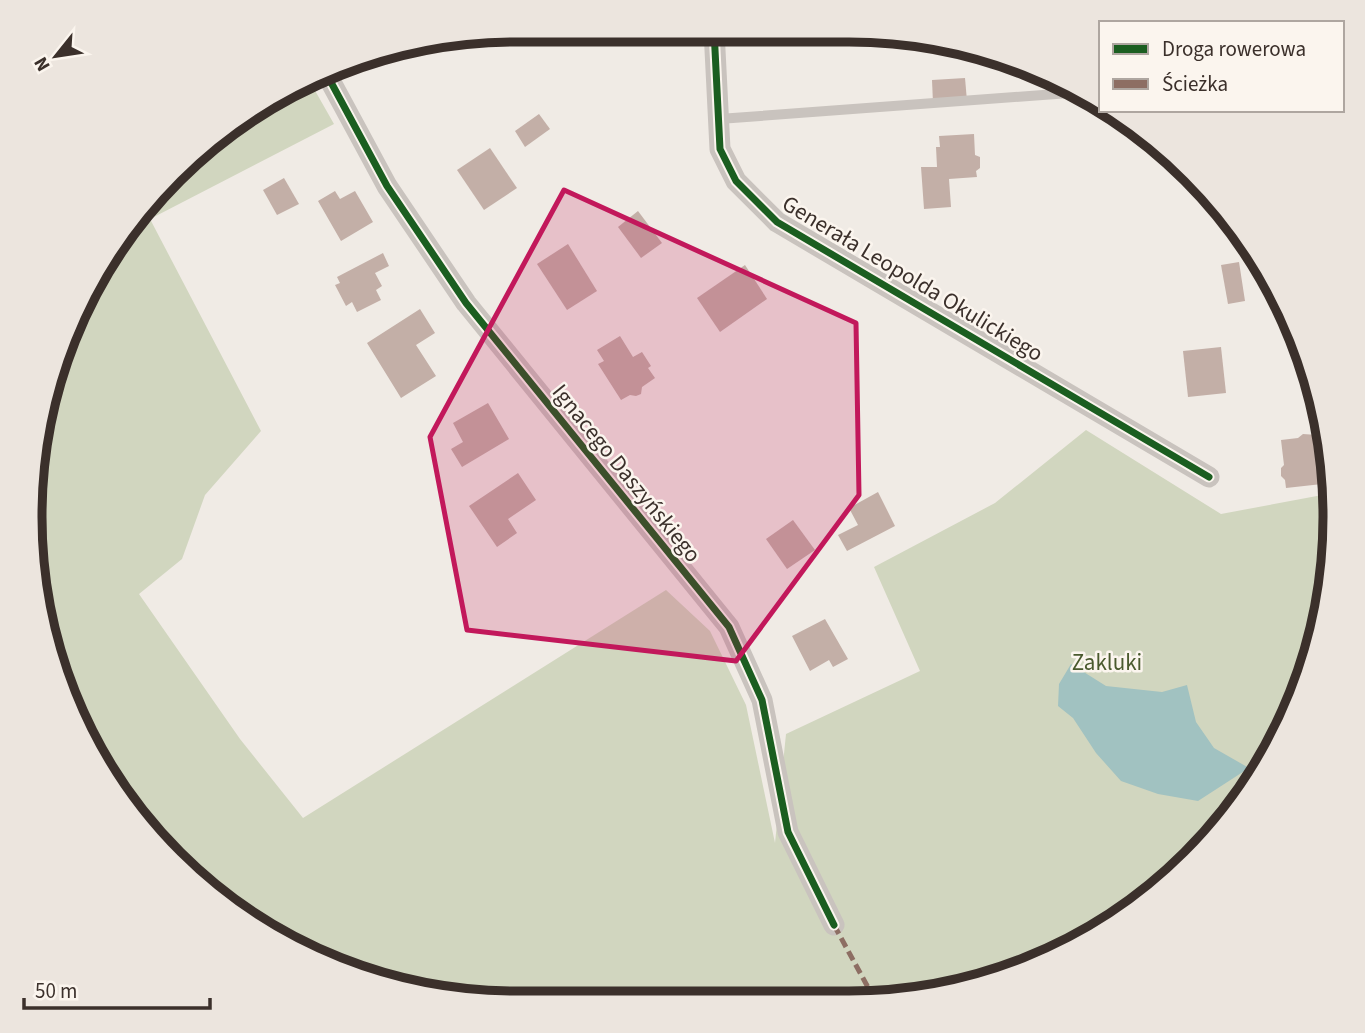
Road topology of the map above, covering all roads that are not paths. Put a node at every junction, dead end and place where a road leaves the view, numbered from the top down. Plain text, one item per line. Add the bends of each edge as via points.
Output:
1 (714, 42) edge
2 (330, 80) edge
3 (1063, 94) edge
4 (719, 119) junction
5 (1209, 477) dead end
6 (834, 925) dead end

1 - 4 street, Generała Leopolda Okulickiego
2 - 6 street, Ignacego Daszyńskiego via 387,186 466,303 729,627 762,699 788,832
3 - 4 lane
4 - 5 street, Generała Leopolda Okulickiego via 720,149 736,181 777,222

